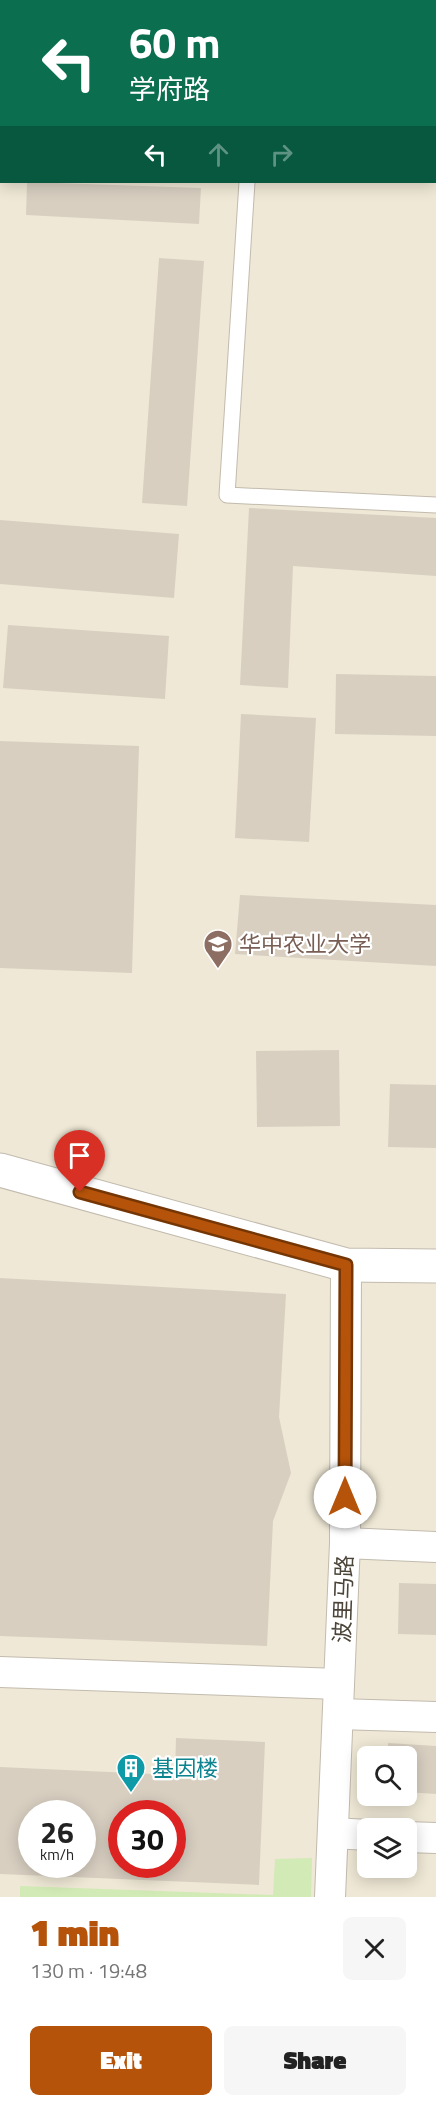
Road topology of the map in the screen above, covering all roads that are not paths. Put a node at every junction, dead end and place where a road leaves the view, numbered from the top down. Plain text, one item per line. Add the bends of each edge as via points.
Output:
1 (248, 183) edge
2 (436, 506) edge
3 (0, 1170) edge
4 (346, 1265) junction
5 (436, 1266) edge
6 (345, 1543) junction
7 (436, 1547) edge
8 (0, 1672) edge
9 (339, 1684) junction
10 (338, 1714) junction
11 (436, 1717) edge
12 (333, 1833) junction
13 (357, 1834) edge
14 (417, 1838) edge
15 (436, 1839) edge
16 (330, 1897) edge

1 - 2 lane via 227,495
3 - 4 street
4 - 5 street
4 - 6 street, 波里马路
6 - 7 street
6 - 9 street, 波里马路
8 - 9 street
9 - 10 street, 波里马路
10 - 11 street
10 - 12 street, 波里马路
12 - 13 street
12 - 16 street, 波里马路
14 - 15 street

